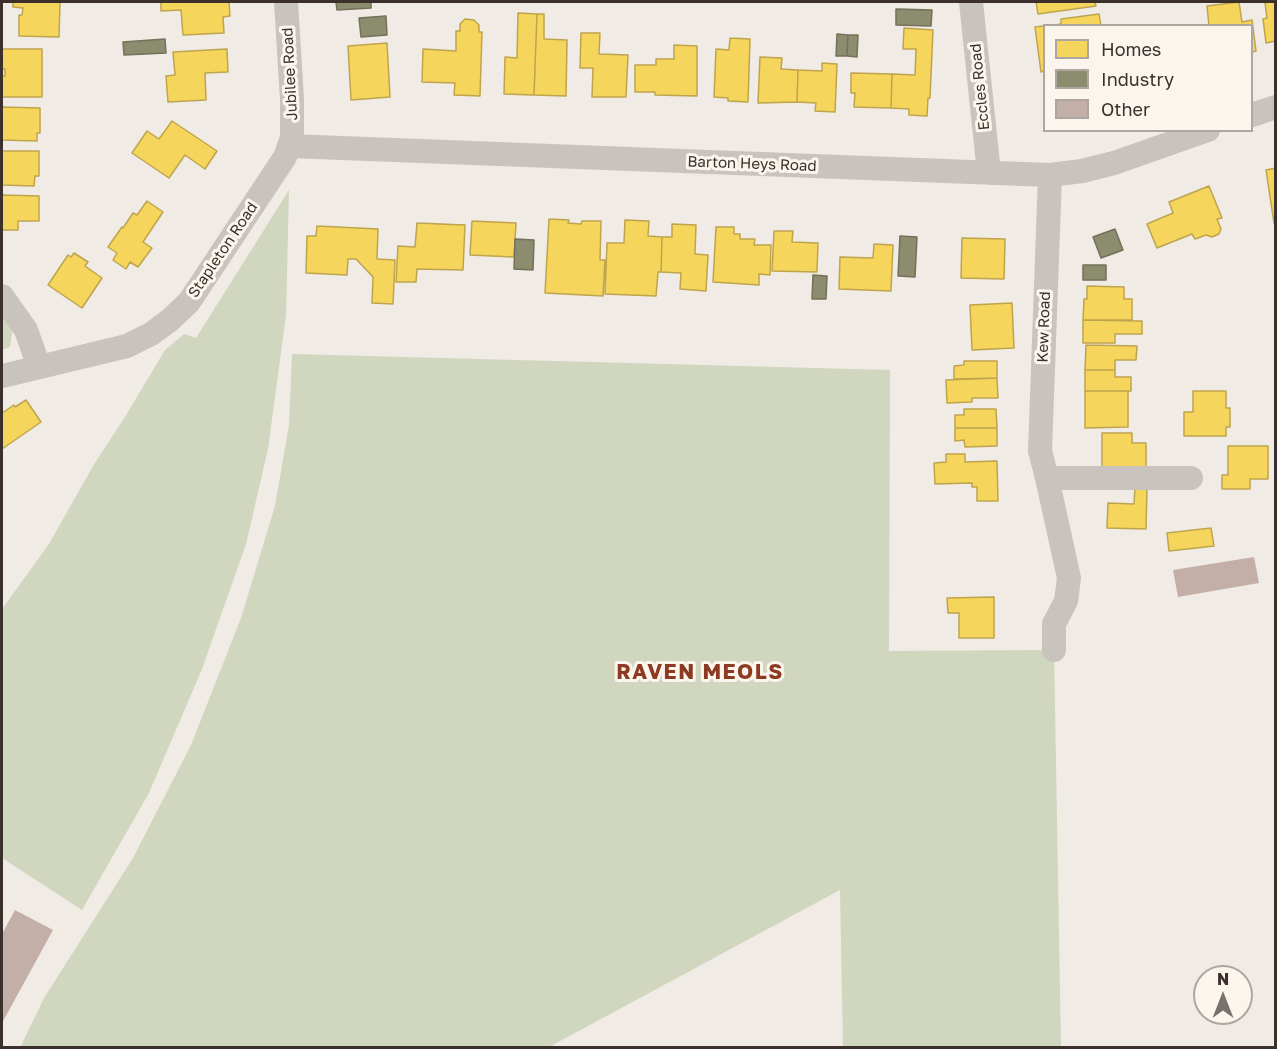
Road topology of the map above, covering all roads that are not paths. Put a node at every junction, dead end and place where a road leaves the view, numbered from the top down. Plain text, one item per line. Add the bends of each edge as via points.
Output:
1 (286, 2) edge
2 (971, 2) edge
3 (1275, 107) edge
4 (1253, 114) edge
5 (1202, 132) edge
6 (289, 146) junction
7 (989, 173) junction
8 (1050, 175) junction
9 (2, 296) edge
10 (39, 367) junction
11 (2, 376) edge
12 (1047, 478) junction
13 (1191, 478) dead end
14 (1054, 650) dead end

1 - 6 street, Jubilee Road via 293,128
2 - 7 street, Eccles Road
3 - 4 street
5 - 8 street, Barton Heys Road via 1114,163
6 - 7 street, Barton Heys Road
6 - 10 street, Stapleton Road via 189,302 170,320 127,346
7 - 8 street, Barton Heys Road
8 - 12 street, Kew Road via 1040,451
9 - 10 street via 26,330
10 - 11 street, Stapleton Road
12 - 13 street
12 - 14 street, Kew Road via 1069,578 1066,601 1054,624

